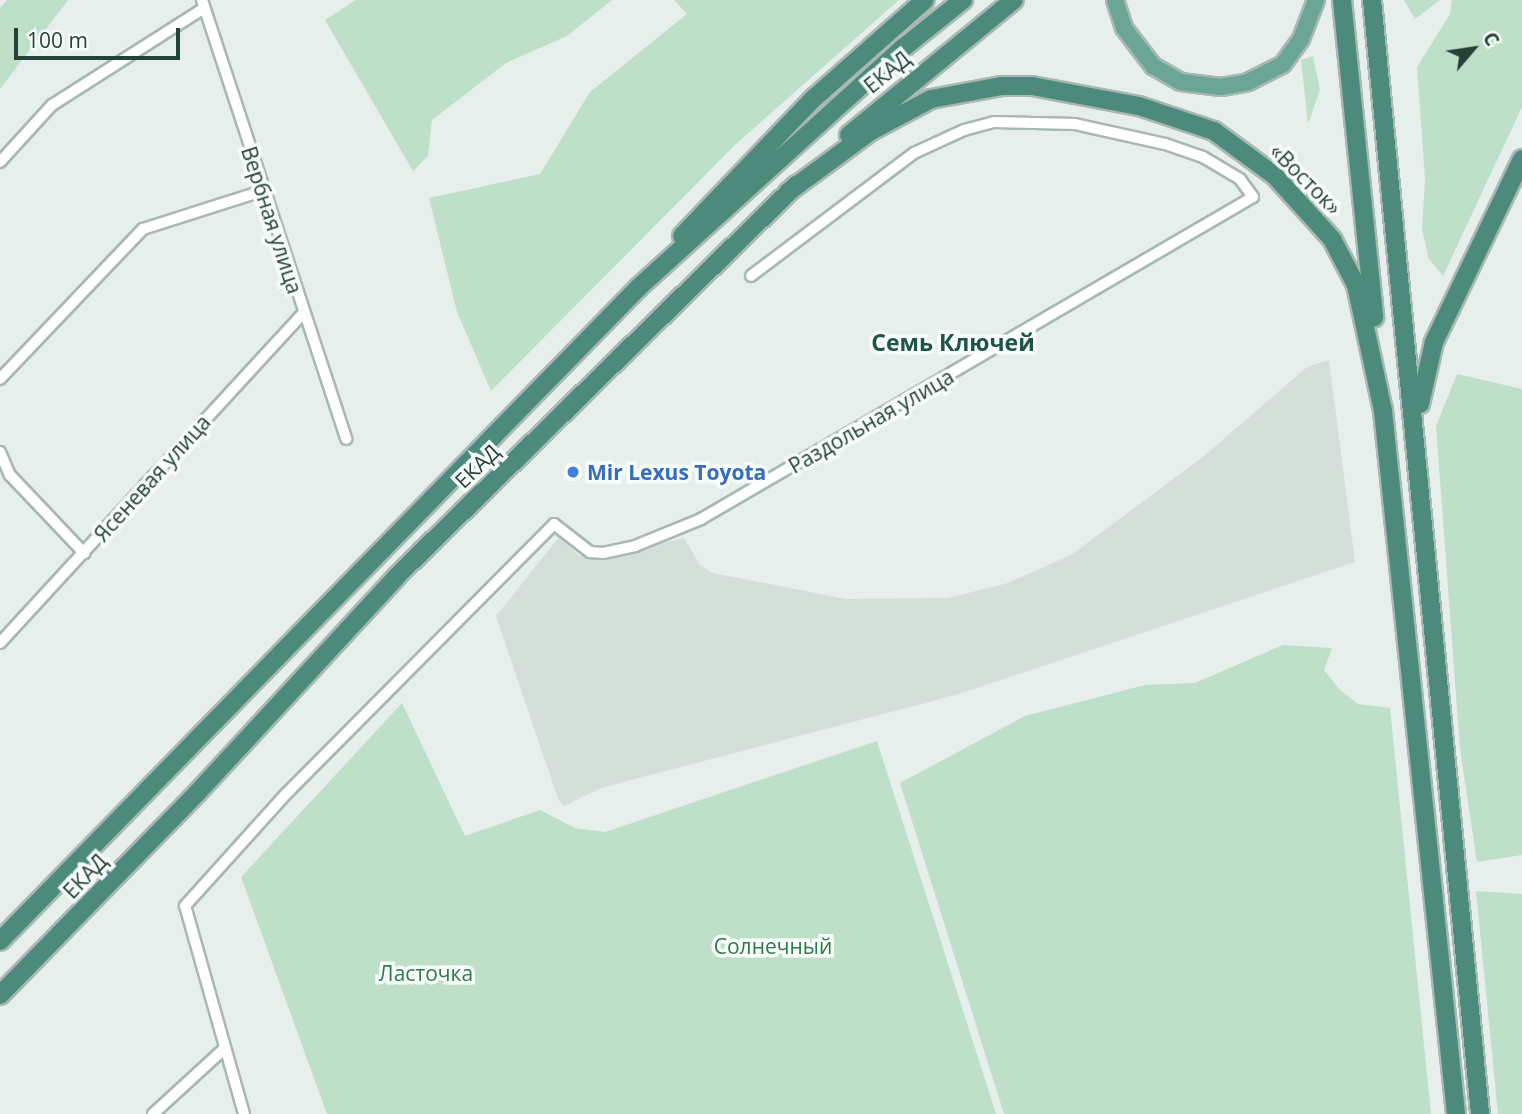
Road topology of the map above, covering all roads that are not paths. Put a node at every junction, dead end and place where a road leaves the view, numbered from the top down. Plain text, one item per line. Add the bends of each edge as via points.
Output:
1 (925, 0) edge
2 (963, 0) edge
3 (1014, 0) edge
4 (1115, 0) edge
5 (1316, 0) edge
6 (1342, 0) edge
7 (1372, 0) edge
8 (203, 4) edge
9 (1522, 159) edge
10 (0, 162) edge
11 (262, 191) junction
12 (788, 192) junction
13 (751, 276) dead end
14 (639, 287) junction
15 (303, 313) junction
16 (0, 379) edge
17 (1383, 411) junction
18 (346, 439) dead end
19 (0, 452) edge
20 (1417, 453) junction
21 (84, 553) junction
22 (0, 643) edge
23 (0, 940) edge
24 (0, 995) edge
25 (225, 1048) junction
26 (153, 1114) edge
27 (244, 1114) edge
28 (1456, 1114) edge
29 (1480, 1114) edge

1 - 14 highway via 813,99 699,215
2 - 14 highway, ЕКАД via 902,48
3 - 12 highway, ЕКАД via 871,114
4 - 5 main road via 1124,28 1153,66 1181,82 1221,87 1261,78 1283,64 1301,39
6 - 17 highway
7 - 20 highway
8 - 10 street via 52,105
8 - 11 street, Вербная улица
9 - 20 highway via 1434,342 1421,384
11 - 15 street, Вербная улица
11 - 16 street via 143,229
12 - 17 highway, «Восток» via 901,113 962,91 1032,86 1182,118 1247,153 1332,239 1356,285
12 - 24 highway, ЕКАД via 397,576 198,792
13 - 25 street, Раздольная улица via 914,153 939,139 995,122 1075,124 1165,144 1203,157 1240,179 1253,197 701,519 635,546 603,553 590,552 554,524 285,795 185,906
14 - 23 highway, ЕКАД
15 - 18 street, Вербная улица
15 - 21 street, Ясеневая улица
17 - 28 highway, «Восток»
19 - 21 street via 10,475
20 - 29 highway
21 - 22 street, Ясеневая улица
25 - 26 street
25 - 27 street

